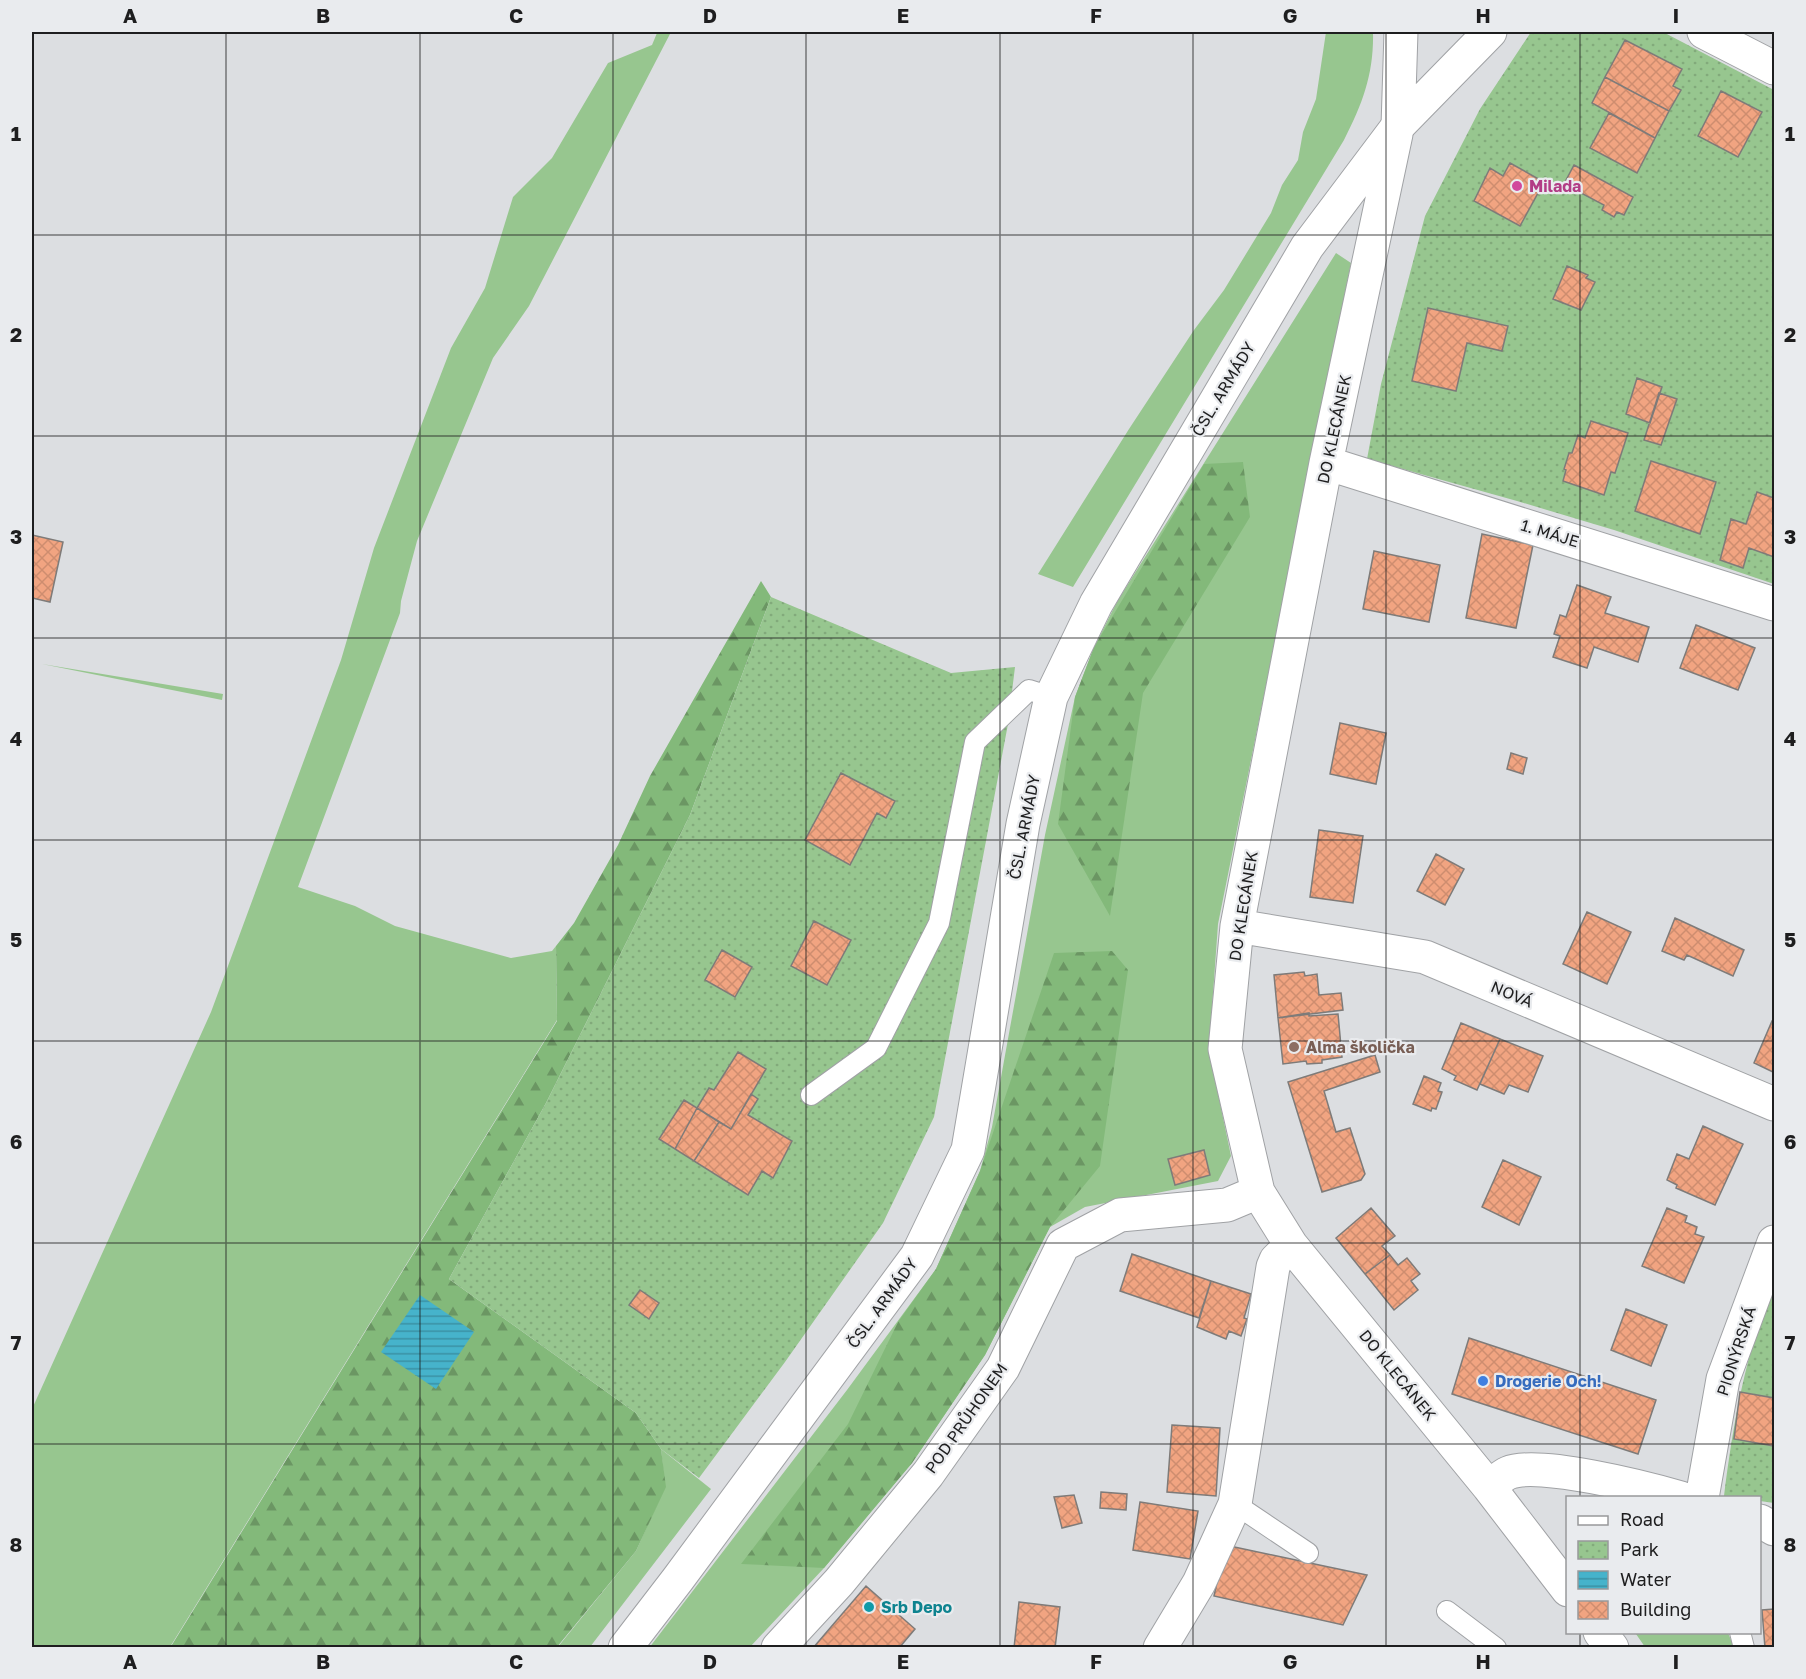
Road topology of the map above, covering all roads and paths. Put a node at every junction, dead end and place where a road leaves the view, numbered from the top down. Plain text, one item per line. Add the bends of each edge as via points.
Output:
1 (1401, 32) edge
2 (1490, 32) edge
3 (1704, 32) edge
4 (1774, 68) edge
5 (1398, 126) junction
6 (1326, 463) junction
7 (1774, 604) edge
8 (1051, 698) junction
9 (1237, 926) junction
10 (811, 1095) dead end
11 (1774, 1104) edge
12 (1258, 1192) junction
13 (1774, 1242) edge
14 (1291, 1245) junction
15 (1489, 1487) junction
16 (1676, 1496) edge
17 (1701, 1496) edge
18 (1235, 1504) junction
19 (1308, 1553) dead end
20 (1566, 1587) edge
21 (1447, 1611) dead end
22 (1602, 1634) edge
23 (625, 1647) edge
24 (778, 1647) edge
25 (1160, 1647) edge
26 (1496, 1647) edge
27 (1612, 1647) edge

1 - 5 street, DO KLECÁNEK
2 - 5 street, ČSL. ARMÁDY
3 - 4 street
5 - 6 street, DO KLECÁNEK
5 - 8 street, ČSL. ARMÁDY via 1307,247 1096,604
6 - 7 street, 1. MÁJE
6 - 9 street, DO KLECÁNEK
8 - 10 lane via 1029,690 975,742 939,923 876,1048
8 - 23 street, ČSL. ARMÁDY via 1023,824 968,1150 917,1256
9 - 11 street, NOVÁ via 1425,957
9 - 12 street, DO KLECÁNEK via 1225,1049
12 - 14 street, DO KLECÁNEK
12 - 24 street, POD PRŮHONEM via 1227,1205 1120,1215 1063,1245 1003,1368 928,1474 839,1582
13 - 17 street, PIONÝRSKÁ via 1723,1379
14 - 15 street, DO KLECÁNEK
14 - 18 street via 1273,1267
15 - 16 street via 1507,1473 1524,1469 1568,1473
15 - 20 street, DO KLECÁNEK
18 - 19 lane
18 - 25 street via 1199,1583
21 - 26 lane
22 - 27 street

